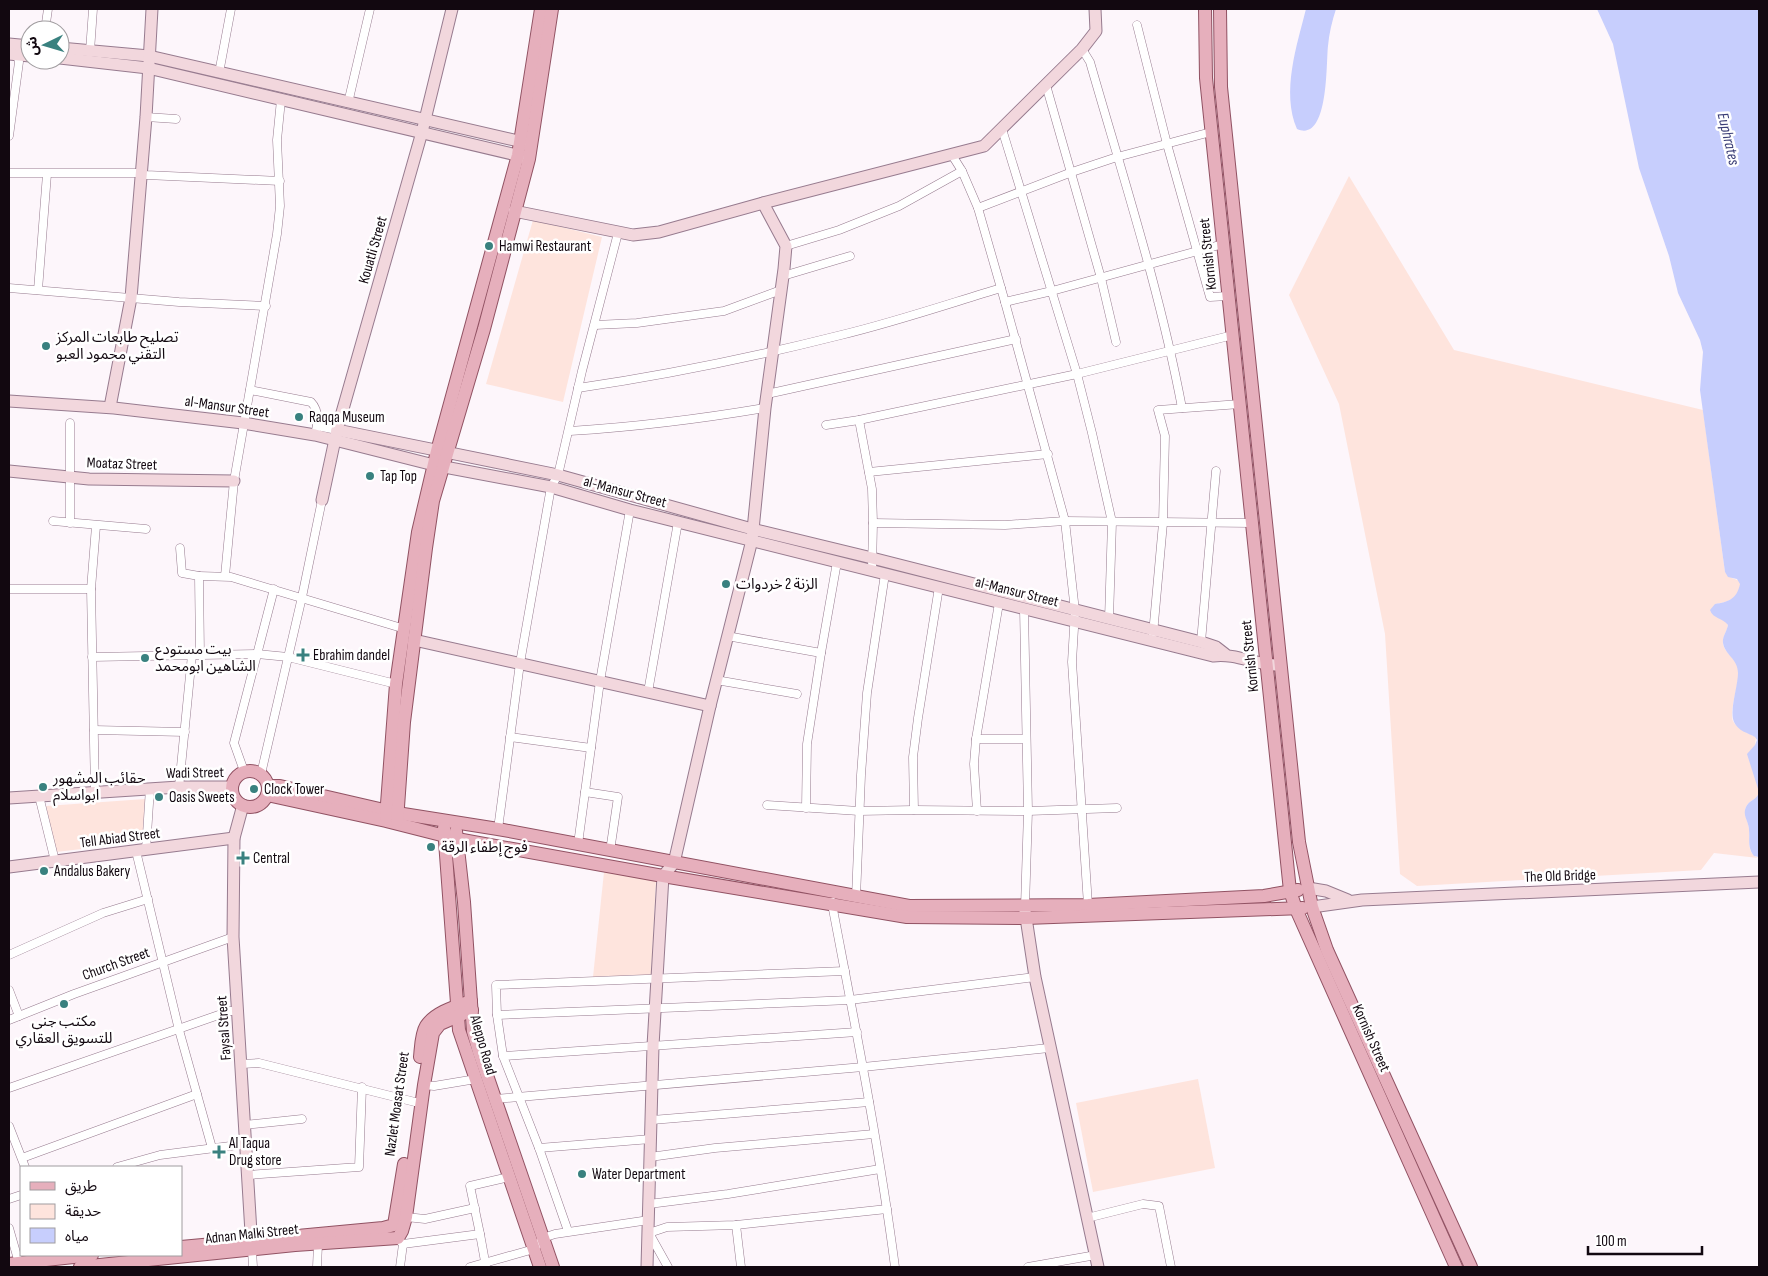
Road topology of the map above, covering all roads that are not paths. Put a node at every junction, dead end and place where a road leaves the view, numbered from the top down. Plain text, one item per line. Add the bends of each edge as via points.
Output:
1 (93, 9) edge
2 (152, 9) edge
3 (231, 9) edge
4 (370, 9) edge
5 (452, 9) edge
6 (541, 9) edge
7 (552, 9) edge
8 (1094, 9) edge
9 (1206, 9) edge
10 (1220, 9) edge
11 (1137, 26) dead end
12 (70, 49) edge
13 (1082, 49) junction
14 (90, 51) junction
15 (13, 54) edge
16 (149, 56) junction
17 (70, 59) edge
18 (148, 68) junction
19 (219, 73) junction
20 (1046, 85) junction
21 (281, 100) junction
22 (348, 103) junction
23 (146, 117) junction
24 (176, 119) dead end
25 (424, 120) junction
26 (1002, 129) junction
27 (422, 132) junction
28 (1211, 132) junction
29 (9, 136) edge
30 (526, 143) junction
31 (1167, 144) junction
32 (952, 155) junction
33 (523, 157) junction
34 (1117, 157) junction
35 (962, 171) junction
36 (1072, 172) junction
37 (9, 173) edge
38 (142, 173) junction
39 (47, 174) junction
40 (280, 181) junction
41 (1021, 192) junction
42 (762, 203) junction
43 (978, 208) junction
44 (514, 211) junction
45 (618, 232) junction
46 (1223, 244) junction
47 (786, 246) junction
48 (1196, 252) junction
49 (850, 256) dead end
50 (1148, 265) junction
51 (783, 276) junction
52 (1101, 278) junction
53 (9, 288) edge
54 (1001, 288) junction
55 (38, 290) junction
56 (781, 290) junction
57 (1052, 291) junction
58 (1228, 296) junction
59 (131, 298) junction
60 (1005, 302) junction
61 (266, 306) junction
62 (595, 325) junction
63 (1233, 335) junction
64 (1016, 339) junction
65 (1116, 342) dead end
66 (1171, 350) junction
67 (772, 352) junction
68 (1077, 374) junction
69 (1028, 384) junction
70 (578, 388) junction
71 (250, 390) junction
72 (767, 394) junction
73 (9, 401) edge
74 (1240, 404) junction
75 (110, 407) junction
76 (765, 408) junction
77 (1182, 408) junction
78 (859, 420) junction
79 (70, 423) dead end
80 (244, 423) junction
81 (826, 425) dead end
82 (316, 431) junction
83 (570, 431) junction
84 (336, 435) junction
85 (442, 452) junction
86 (1048, 454) junction
87 (439, 466) junction
88 (9, 471) edge
89 (1216, 471) dead end
90 (869, 472) junction
91 (558, 475) junction
92 (70, 477) junction
93 (234, 481) junction
94 (551, 487) junction
95 (322, 500) joint
96 (630, 510) junction
97 (53, 520) dead end
98 (1065, 521) junction
99 (678, 522) junction
100 (1112, 522) junction
101 (1163, 522) junction
102 (1252, 522) junction
103 (70, 523) junction
104 (873, 523) junction
105 (1212, 523) junction
106 (96, 526) junction
107 (146, 529) dead end
108 (752, 535) junction
109 (180, 548) dead end
110 (872, 558) junction
111 (837, 562) junction
112 (872, 570) junction
113 (886, 574) junction
114 (199, 576) junction
115 (225, 576) junction
116 (939, 587) junction
117 (9, 589) edge
118 (91, 589) junction
119 (274, 589) junction
120 (302, 597) junction
121 (999, 603) junction
122 (1024, 609) junction
123 (1074, 616) junction
124 (1109, 620) junction
125 (405, 629) junction
126 (727, 636) junction
127 (1152, 636) junction
128 (414, 640) junction
129 (1201, 642) junction
130 (820, 653) junction
131 (257, 654) junction
132 (1225, 654) junction
133 (196, 655) junction
134 (92, 657) junction
135 (288, 657) junction
136 (520, 663) junction
137 (1273, 665) junction
138 (716, 680) junction
139 (600, 681) junction
140 (396, 684) junction
141 (648, 692) junction
142 (797, 694) dead end
143 (710, 706) junction
144 (1273, 728) junction
145 (1287, 729) junction
146 (94, 730) junction
147 (184, 732) junction
148 (510, 737) junction
149 (976, 739) junction
150 (1026, 739) junction
151 (591, 748) junction
152 (244, 771) junction
153 (261, 774) junction
154 (179, 787) junction
155 (232, 787) junction
156 (150, 788) junction
157 (268, 790) junction
158 (96, 792) junction
159 (586, 792) junction
160 (39, 796) junction
161 (9, 798) edge
162 (243, 805) junction
163 (767, 805) dead end
164 (806, 808) junction
165 (1118, 808) dead end
166 (914, 810) junction
167 (1081, 810) junction
168 (859, 811) junction
169 (977, 811) junction
170 (1028, 811) junction
171 (391, 817) junction
172 (450, 822) junction
173 (498, 830) junction
174 (444, 836) junction
175 (234, 838) junction
176 (457, 839) junction
177 (578, 844) junction
178 (141, 850) junction
179 (610, 851) junction
180 (55, 861) junction
181 (674, 863) junction
182 (9, 867) edge
183 (663, 876) junction
184 (1759, 882) edge
185 (1308, 888) junction
186 (1290, 891) junction
187 (856, 897) junction
188 (148, 899) junction
189 (835, 899) junction
190 (1356, 900) junction
191 (1088, 905) junction
192 (1312, 906) junction
193 (1296, 909) junction
194 (1026, 912) junction
195 (233, 937) junction
196 (9, 954) edge
197 (163, 962) junction
198 (845, 971) junction
199 (1035, 977) junction
200 (657, 978) junction
201 (9, 990) edge
202 (850, 1000) junction
203 (472, 1005) junction
204 (656, 1009) junction
205 (238, 1011) junction
206 (457, 1011) junction
207 (497, 1015) junction
208 (19, 1016) junction
209 (9, 1020) edge
210 (179, 1030) junction
211 (856, 1032) junction
212 (653, 1046) junction
213 (1050, 1048) junction
214 (503, 1056) junction
215 (241, 1064) junction
216 (863, 1067) junction
217 (476, 1079) junction
218 (654, 1084) junction
219 (424, 1085) junction
220 (9, 1088) edge
221 (362, 1088) junction
222 (197, 1094) junction
223 (518, 1096) junction
224 (495, 1099) junction
225 (415, 1102) junction
226 (869, 1102) junction
227 (302, 1118) dead end
228 (652, 1120) junction
229 (245, 1125) junction
230 (9, 1126) edge
231 (874, 1134) junction
232 (651, 1139) junction
233 (246, 1144) junction
234 (212, 1148) junction
235 (538, 1148) junction
236 (650, 1157) junction
237 (22, 1158) junction
238 (25, 1166) edge
239 (121, 1166) edge
240 (880, 1169) junction
241 (248, 1175) junction
242 (509, 1177) junction
243 (649, 1204) junction
244 (475, 1208) junction
245 (887, 1209) junction
246 (406, 1217) junction
247 (1087, 1218) junction
248 (648, 1220) junction
249 (394, 1225) junction
250 (736, 1225) junction
251 (9, 1228) edge
252 (568, 1231) junction
253 (649, 1233) junction
254 (480, 1234) junction
255 (543, 1238) junction
256 (400, 1241) junction
257 (318, 1244) junction
258 (252, 1246) junction
259 (182, 1247) edge
260 (534, 1249) junction
261 (1096, 1255) junction
262 (84, 1256) edge
263 (51, 1260) edge
264 (14, 1263) edge
265 (485, 1265) edge
266 (118, 1266) edge
267 (80, 1267) edge
268 (253, 1267) edge
269 (317, 1267) edge
270 (400, 1267) edge
271 (470, 1267) edge
272 (540, 1267) edge
273 (553, 1267) edge
274 (647, 1267) edge
275 (668, 1267) edge
276 (741, 1267) edge
277 (895, 1267) edge
278 (1028, 1267) edge
279 (1098, 1267) edge
280 (1171, 1267) edge
281 (1456, 1267) edge
282 (1471, 1267) edge

1 - 14 street
2 - 16 street
3 - 19 street
4 - 22 street
5 - 25 street, Kouatli Street
6 - 30 main road
7 - 30 main road
8 - 13 street via 1096,31
9 - 28 main road, Kornish Street via 1206,78
10 - 137 main road, Kornish Street via 1221,87
11 - 31 street
12 - 14 street
13 - 20 street
13 - 34 street via 1090,62
14 - 16 street
15 - 29 street via 19,62
16 - 18 street
16 - 19 street
17 - 18 street
18 - 21 street
18 - 23 street
19 - 22 street
20 - 26 street
20 - 36 street
21 - 27 street
21 - 40 street via 277,140
22 - 25 street
23 - 24 street
23 - 38 street
25 - 27 street, Kouatli Street
25 - 30 street
26 - 32 street via 984,146
26 - 41 street
27 - 33 street
27 - 84 street, Kouatli Street
28 - 31 street
28 - 46 main road, Kornish Street
30 - 33 main road
31 - 34 street
31 - 48 street
32 - 35 street
32 - 42 street
33 - 44 main road
33 - 85 main road
34 - 36 street
34 - 50 street
35 - 43 street
35 - 47 street via 899,206 839,230
36 - 41 street
36 - 52 street
37 - 39 street
38 - 39 street
38 - 40 street
38 - 59 street
39 - 55 street
40 - 61 street via 277,234
41 - 43 street
41 - 57 street
42 - 45 street via 659,232 633,235
42 - 47 street
43 - 54 street
44 - 45 street
44 - 85 main road via 484,329
45 - 62 street
46 - 48 street
46 - 58 main road, Kornish Street
47 - 51 street
48 - 50 street
48 - 58 street via 1210,297
49 - 51 street
50 - 52 street
50 - 66 street
51 - 56 street
52 - 57 street
52 - 65 street
53 - 55 street
54 - 60 street
54 - 67 street via 844,335
55 - 59 street
56 - 62 street via 724,311 637,323
56 - 67 street
57 - 60 street
57 - 68 street
58 - 63 main road, Kornish Street
59 - 61 street
59 - 75 street
60 - 64 street
61 - 71 street
62 - 70 street
63 - 66 street
63 - 74 main road, Kornish Street
64 - 69 street
64 - 72 street
66 - 68 street
66 - 77 street
67 - 70 street via 659,376
67 - 72 street
68 - 69 street
68 - 100 street
69 - 78 street
69 - 86 street
70 - 83 street
71 - 80 street
71 - 82 street via 308,400 317,410
72 - 76 street
73 - 75 street, al-Mansur Street
74 - 77 street
74 - 102 main road, Kornish Street
75 - 80 street, al-Mansur Street
76 - 83 street via 697,419
76 - 108 street
77 - 101 street via 1158,410 1165,436
78 - 81 street
78 - 90 street
79 - 92 street
80 - 82 street, al-Mansur Street
80 - 93 street
82 - 84 street, al-Mansur Street
83 - 91 street
84 - 85 street, al-Mansur Street
84 - 87 street, al-Mansur Street
84 - 95 street, Kouatli Street
85 - 87 main road
85 - 91 street, al-Mansur Street
86 - 90 street
86 - 98 street
87 - 94 street, al-Mansur Street
87 - 125 main road via 418,532
87 - 128 main road
88 - 92 street, Moataz Street
89 - 105 street
90 - 104 street
91 - 94 street
91 - 108 street, al-Mansur Street
92 - 93 street, Moataz Street
92 - 103 street
93 - 115 street
94 - 96 street, al-Mansur Street
94 - 136 street
95 - 120 street
96 - 99 street, al-Mansur Street
96 - 139 street
97 - 103 street
98 - 100 street
98 - 104 street via 1005,525
98 - 123 street
99 - 108 street, al-Mansur Street
99 - 141 street
100 - 101 street
100 - 124 street
101 - 105 street
101 - 127 street
102 - 105 street
102 - 137 main road, Kornish Street
103 - 106 street
104 - 110 street
105 - 129 street
106 - 107 street
106 - 118 street
108 - 110 street, al-Mansur Street
108 - 111 street, al-Mansur Street
108 - 126 street
109 - 114 street via 182,573
110 - 112 street
110 - 123 street, al-Mansur Street
111 - 112 street, al-Mansur Street
111 - 130 street
112 - 113 street, al-Mansur Street
113 - 116 street, al-Mansur Street
113 - 168 street via 866,693
114 - 115 street
114 - 133 street
115 - 119 street
116 - 121 street, al-Mansur Street
116 - 166 street via 916,728
117 - 118 street
118 - 134 street
119 - 120 street
119 - 131 street
120 - 125 street
120 - 135 street
121 - 122 street, al-Mansur Street
121 - 149 street
122 - 123 street, al-Mansur Street
122 - 150 street
123 - 124 street, al-Mansur Street
123 - 127 street, al-Mansur Street
123 - 167 street via 1072,662
124 - 127 street, al-Mansur Street
125 - 140 main road
126 - 130 street
126 - 138 street
127 - 129 street, al-Mansur Street
127 - 132 street, al-Mansur Street via 1213,656
128 - 136 street
128 - 171 main road
129 - 132 street, al-Mansur Street via 1216,646
130 - 164 street via 807,744
131 - 133 street
131 - 135 street
131 - 152 street via 234,743
132 - 137 street, al-Mansur Street
133 - 134 street
133 - 147 street
134 - 146 street
135 - 140 street
135 - 153 street
136 - 139 street
136 - 148 street
137 - 144 main road, Kornish Street
137 - 145 main road, Kornish Street
138 - 142 street
138 - 143 street
139 - 141 street
139 - 151 street
140 - 171 main road
141 - 143 street
143 - 181 street
144 - 145 main road
144 - 186 main road, Kornish Street
145 - 185 main road, Kornish Street via 1299,842
146 - 147 street
146 - 158 street
147 - 154 street
148 - 151 street
148 - 173 street
149 - 150 street
149 - 169 street
150 - 170 street
151 - 159 street
152 - 153 main road via 256,770
152 - 155 main road via 234,780
153 - 157 main road via 266,779
154 - 155 street, Wadi Street
154 - 156 street, Wadi Street
155 - 162 main road via 233,795
156 - 158 street, Wadi Street
156 - 178 street
157 - 162 main road via 258,806
157 - 171 main road via 280,786
158 - 160 street, Wadi Street
159 - 177 street
159 - 179 street via 618,798
160 - 161 street, Wadi Street
160 - 180 street
162 - 175 street, Faysal Street
163 - 164 street
164 - 168 street
165 - 167 street
166 - 168 street
166 - 169 street
167 - 170 street
167 - 191 street
168 - 187 street
169 - 170 street
170 - 194 street
171 - 172 main road
171 - 174 main road
172 - 173 main road
172 - 174 main road, Aleppo Road
172 - 176 main road, Aleppo Road
173 - 177 main road
174 - 176 main road
174 - 206 main road, Aleppo Road
175 - 178 street, Tell Abiad Street
175 - 195 street, Faysal Street
176 - 183 main road
176 - 203 main road, Aleppo Road
177 - 179 main road
178 - 180 street, Tell Abiad Street
178 - 188 street
179 - 181 main road
180 - 182 street, Tell Abiad Street
181 - 183 street
181 - 189 main road
183 - 189 main road
183 - 200 street
184 - 190 street, The Old Bridge
185 - 186 main road
185 - 190 street
185 - 192 main road, Kornish Street
186 - 191 main road via 1264,896
186 - 193 main road, Kornish Street
187 - 189 main road
187 - 194 main road via 909,906
188 - 196 street via 103,913
188 - 197 street
189 - 194 main road via 907,917
189 - 198 street
190 - 192 street, The Old Bridge
191 - 194 main road
192 - 193 main road
192 - 282 main road, Kornish Street via 1327,950
193 - 194 main road
193 - 281 main road, Kornish Street
194 - 199 street
195 - 197 street, Church Street
195 - 205 street, Faysal Street
197 - 208 street, Church Street
197 - 210 street
198 - 200 street
198 - 202 street
199 - 202 street
199 - 213 street
200 - 204 street
200 - 207 street via 496,986
201 - 208 street
202 - 204 street
202 - 211 street
203 - 206 main road, Nazlet Moasat Street
203 - 224 main road, Aleppo Road via 479,1052
204 - 207 street
204 - 212 street
205 - 210 street
205 - 215 street, Faysal Street
206 - 217 main road, Aleppo Road via 460,1037
206 - 219 main road, Nazlet Moasat Street via 433,1033
206 - 225 main road, Nazlet Moasat Street via 440,1014 426,1026
207 - 214 street
208 - 209 street, Church Street
210 - 220 street
210 - 222 street
211 - 212 street
211 - 216 street
212 - 214 street
212 - 218 street
213 - 216 street
213 - 247 street
214 - 223 street
215 - 221 street via 259,1063
215 - 229 street, Faysal Street
216 - 218 street
216 - 226 street
217 - 219 street
217 - 242 main road, Aleppo Road
218 - 223 street
218 - 228 street
219 - 246 main road, Nazlet Moasat Street
221 - 225 street
221 - 241 street via 359,1167
222 - 234 street
222 - 237 street
223 - 224 street
223 - 235 street
224 - 255 main road, Aleppo Road
225 - 249 main road, Nazlet Moasat Street
226 - 228 street
226 - 231 street
227 - 229 street
228 - 232 street
229 - 233 street, Faysal Street
230 - 237 street
231 - 236 street
231 - 240 street
232 - 235 street
232 - 236 street
233 - 234 street
233 - 241 street, Faysal Street
234 - 239 street via 160,1155
235 - 252 street
236 - 243 street
237 - 238 street
240 - 243 street
240 - 245 street
241 - 258 street, Faysal Street
242 - 244 street via 470,1186
242 - 260 main road, Aleppo Road
243 - 248 street
244 - 246 street via 425,1218
244 - 254 street
245 - 250 street
245 - 277 street
246 - 256 main road, Nazlet Moasat Street
247 - 261 street
247 - 280 street via 1143,1204 1159,1206
248 - 252 street
248 - 253 street
249 - 256 street, Nazlet Moasat Street
249 - 258 main road, Adnan Malki Street
250 - 253 street via 667,1227
250 - 276 street
251 - 264 street
252 - 255 street
253 - 274 street
253 - 275 street
254 - 256 street
254 - 265 street
255 - 260 street
255 - 273 main road, Aleppo Road
256 - 257 main road, Adnan Malki Street
256 - 270 street, Nazlet Moasat Street
257 - 258 main road, Adnan Malki Street
257 - 269 street
258 - 259 main road, Adnan Malki Street
258 - 266 main road, Adnan Malki Street
258 - 268 street
260 - 265 street
260 - 272 main road, Aleppo Road
261 - 278 street
261 - 279 street
262 - 263 main road
263 - 264 main road
265 - 271 street
266 - 267 main road, Adnan Malki Street

